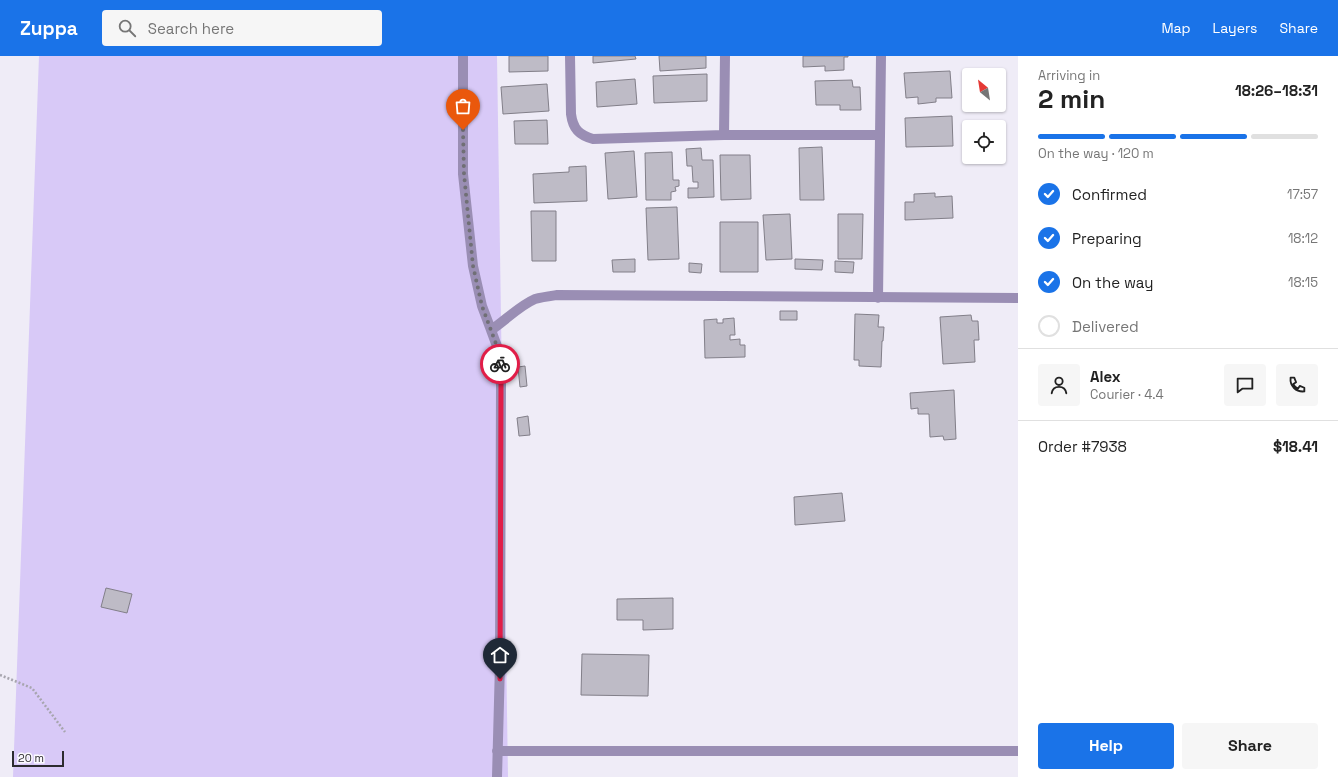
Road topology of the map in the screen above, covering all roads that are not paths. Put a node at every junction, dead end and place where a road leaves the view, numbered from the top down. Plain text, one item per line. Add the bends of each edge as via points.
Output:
1 (463, 56) edge
2 (570, 56) edge
3 (724, 56) edge
4 (881, 56) edge
5 (724, 135) junction
6 (879, 135) junction
7 (878, 298) junction
8 (1018, 298) edge
9 (491, 330) junction
10 (497, 751) junction
11 (1018, 751) edge
12 (496, 777) edge

1 - 9 street via 464,174 474,272
2 - 5 street via 572,124 584,136 593,139
3 - 5 street
4 - 6 street
5 - 6 street
6 - 7 street
7 - 8 street
7 - 9 street via 557,295 536,299 522,306
9 - 10 street via 498,349 501,384 500,664
10 - 11 street
10 - 12 street

